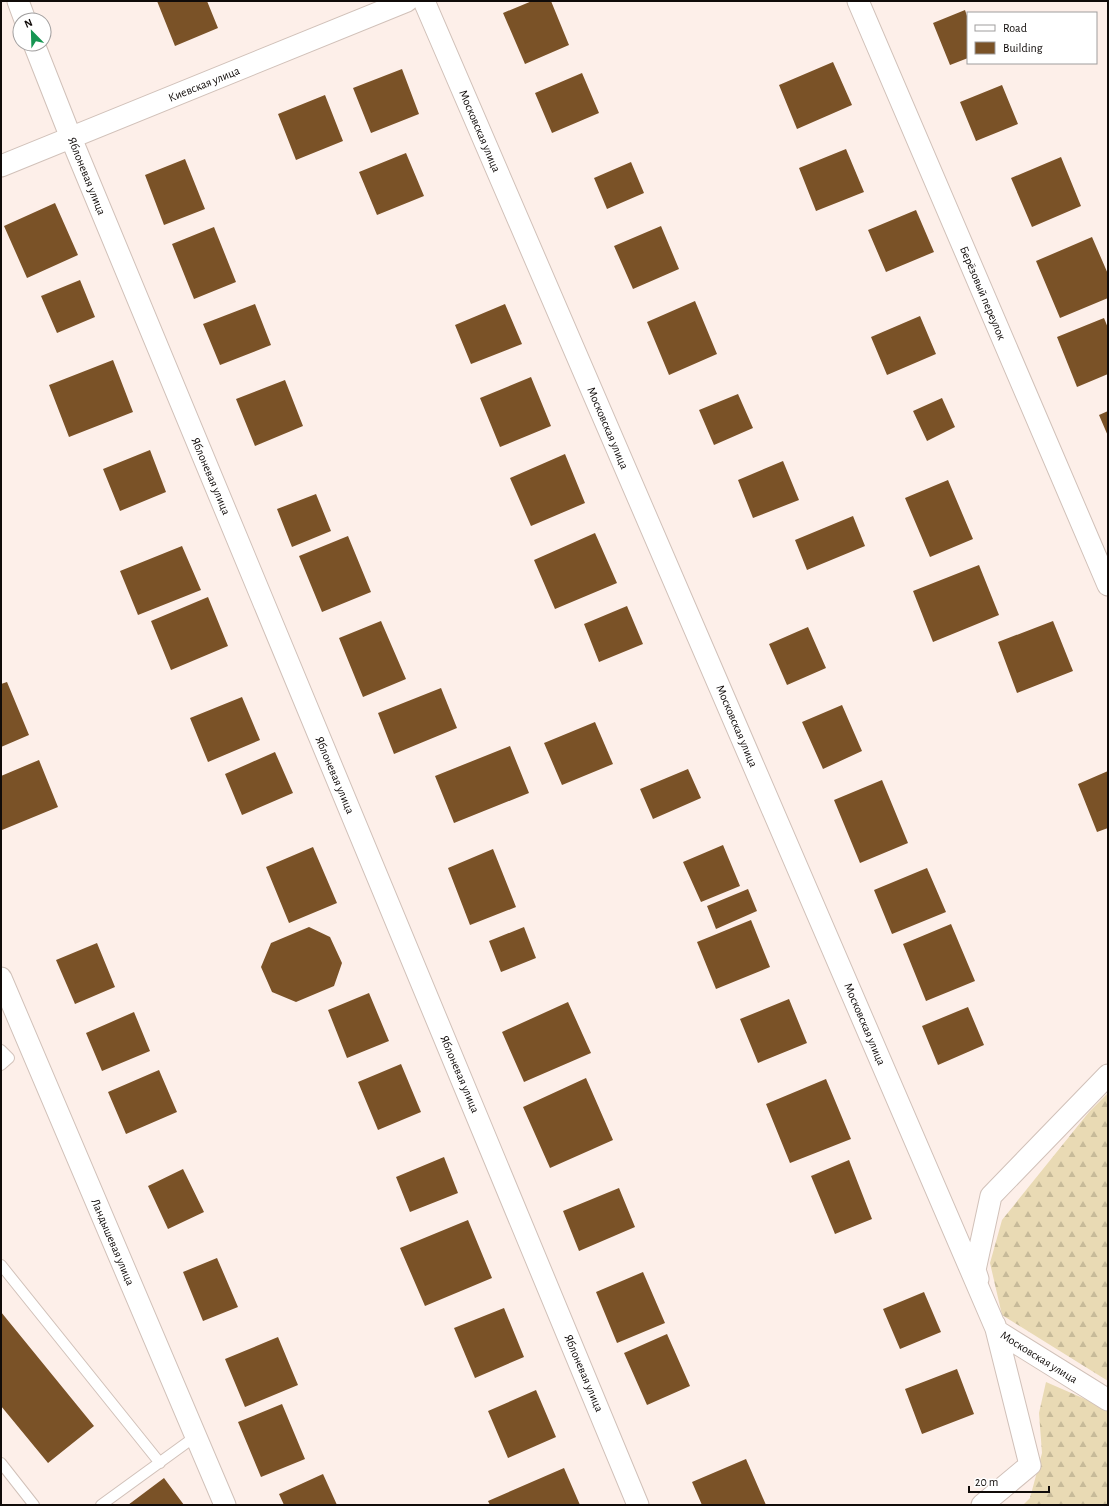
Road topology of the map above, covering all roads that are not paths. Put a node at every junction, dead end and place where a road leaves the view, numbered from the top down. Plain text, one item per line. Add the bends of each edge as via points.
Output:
1 (18, 1) edge
2 (407, 1) edge
3 (424, 1) edge
4 (858, 1) edge
5 (22, 12) edge
6 (37, 52) edge
7 (72, 138) junction
8 (1, 166) edge
9 (1108, 585) edge
10 (1, 978) edge
11 (1, 1050) edge
12 (1, 1065) edge
13 (1108, 1075) edge
14 (1, 1265) edge
15 (997, 1331) junction
16 (1108, 1400) edge
17 (196, 1436) junction
18 (1, 1463) edge
19 (160, 1463) junction
20 (34, 1505) edge
21 (101, 1505) edge
22 (225, 1505) edge
23 (638, 1505) edge
24 (982, 1505) edge

1 - 5 street
2 - 7 street, Киевская улица
3 - 15 street, Московская улица
4 - 9 street, Берёзовый переулок
6 - 7 street, Яблоневая улица
7 - 8 street, Киевская улица
7 - 23 street, Яблоневая улица
10 - 17 street, Ландышевая улица
11 - 12 lane via 8,1058
13 - 15 street via 991,1196 975,1270
14 - 19 lane
15 - 16 street, Московская улица
15 - 24 street via 1030,1465
17 - 19 lane
17 - 22 street, Ландышевая улица
18 - 20 lane
19 - 21 lane

